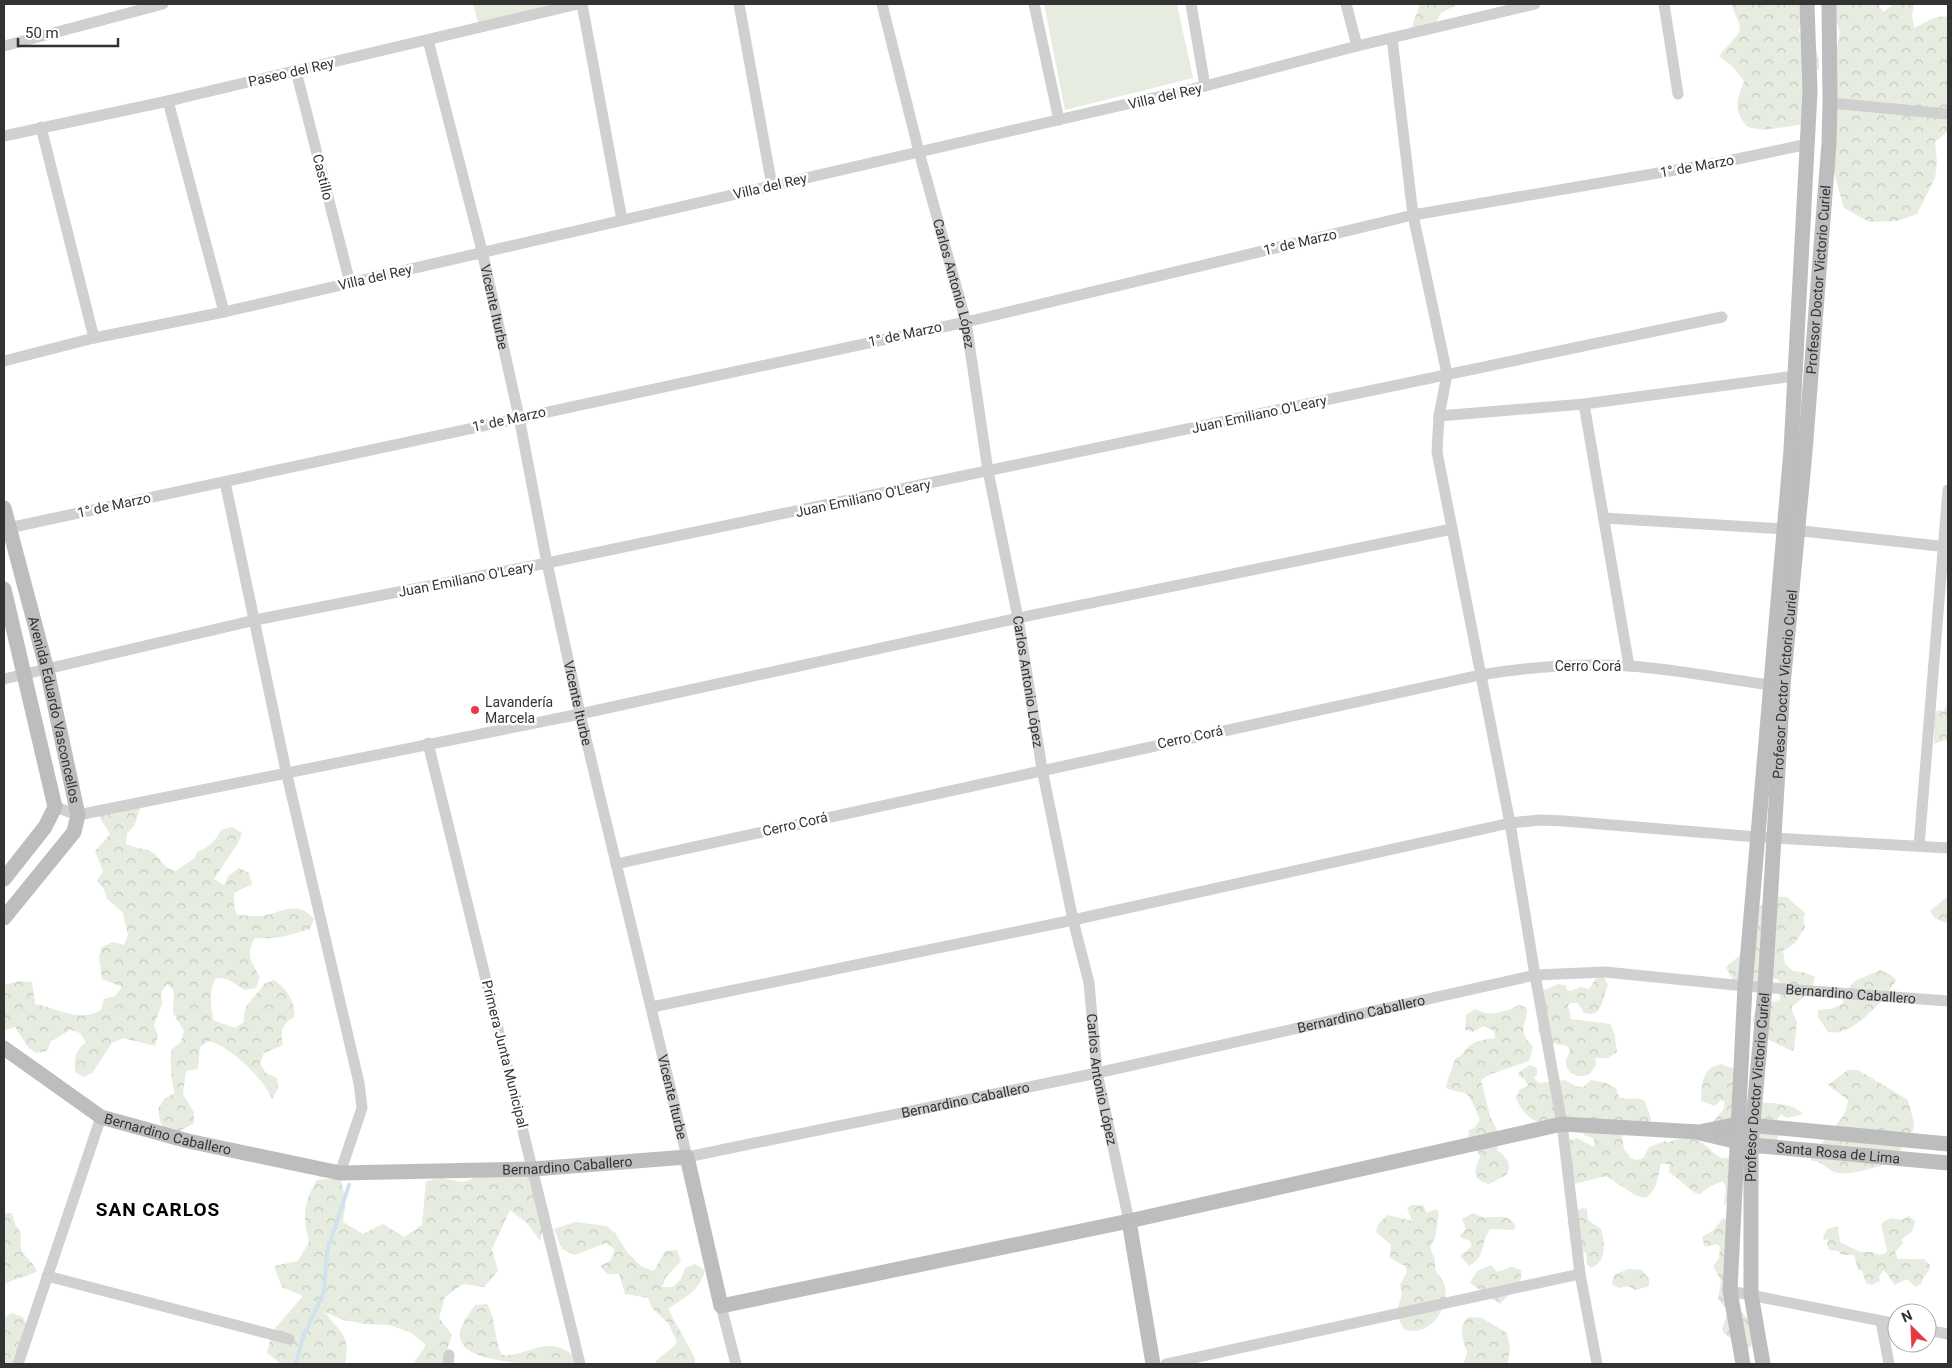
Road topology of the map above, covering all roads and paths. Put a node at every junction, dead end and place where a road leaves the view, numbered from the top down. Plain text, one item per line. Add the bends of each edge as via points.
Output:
1 (163, 4) edge
2 (578, 4) edge
3 (582, 4) edge
4 (739, 4) edge
5 (882, 4) edge
6 (1034, 4) edge
7 (1191, 4) edge
8 (1346, 4) edge
9 (1535, 4) edge
10 (1664, 4) edge
11 (1808, 4) edge
12 (1828, 4) edge
13 (148, 6) edge
14 (1495, 9) edge
15 (1392, 38) junction
16 (428, 40) junction
17 (4, 46) edge
18 (1357, 46) junction
19 (296, 71) junction
20 (1206, 86) junction
21 (1678, 94) dead end
22 (168, 101) junction
23 (1830, 102) junction
24 (1948, 114) edge
25 (1059, 120) junction
26 (41, 127) junction
27 (4, 136) edge
28 (1808, 144) junction
29 (919, 152) junction
30 (772, 186) junction
31 (1412, 215) junction
32 (622, 220) junction
33 (482, 251) junction
34 (350, 283) junction
35 (224, 312) junction
36 (1722, 317) dead end
37 (966, 322) junction
38 (94, 338) junction
39 (4, 361) edge
40 (1447, 374) junction
41 (1795, 376) junction
42 (1584, 404) junction
43 (519, 416) junction
44 (1439, 416) junction
45 (988, 472) junction
46 (225, 482) junction
47 (1948, 490) edge
48 (4, 508) edge
49 (1604, 518) junction
50 (6, 528) edge
51 (1452, 529) junction
52 (1791, 530) junction
53 (1945, 547) edge
54 (547, 564) junction
55 (4, 589) edge
56 (1018, 618) junction
57 (255, 620) junction
58 (1629, 666) junction
59 (48, 670) junction
60 (23, 674) junction
61 (1480, 674) junction
62 (4, 679) edge
63 (1770, 685) junction
64 (580, 714) junction
65 (428, 743) junction
66 (1042, 769) junction
67 (286, 771) junction
68 (55, 807) junction
69 (78, 815) junction
70 (1510, 823) junction
71 (1757, 837) junction
72 (1774, 837) junction
73 (1919, 846) junction
74 (1948, 848) edge
75 (616, 864) junction
76 (4, 879) edge
77 (4, 918) edge
78 (1073, 920) junction
79 (1535, 975) junction
80 (1745, 986) junction
81 (1765, 988) junction
82 (1948, 1001) edge
83 (652, 1008) junction
84 (4, 1048) edge
85 (1097, 1073) junction
86 (101, 1117) junction
87 (1562, 1124) junction
88 (1738, 1124) junction
89 (1754, 1126) junction
90 (1699, 1132) junction
91 (1743, 1144) junction
92 (1948, 1144) edge
93 (687, 1157) junction
94 (1948, 1163) edge
95 (533, 1169) junction
96 (340, 1173) junction
97 (1129, 1222) junction
98 (1580, 1274) junction
99 (47, 1276) junction
100 (1730, 1291) junction
101 (1751, 1294) junction
102 (721, 1306) junction
103 (1881, 1322) junction
104 (1887, 1323) edge
105 (289, 1340) dead end
106 (18, 1364) edge
107 (580, 1364) edge
108 (736, 1364) edge
109 (1153, 1364) edge
110 (1166, 1364) edge
111 (1596, 1364) edge
112 (1743, 1364) edge
113 (1763, 1364) edge
114 (1889, 1364) edge

1 - 13 street
2 - 16 street, Paseo del Rey
3 - 32 street
4 - 30 street
5 - 29 street, Carlos Antonio López
6 - 25 street
7 - 20 street
8 - 18 street
9 - 14 street, Villa del Rey
10 - 21 street
11 - 28 street, Profesor Doctor Victorio Curiel
12 - 23 street, Profesor Doctor Victorio Curiel
13 - 17 street
14 - 15 street, Villa del Rey
15 - 18 street, Villa del Rey
15 - 31 street
16 - 19 street, Paseo del Rey
16 - 33 street, Vicente Iturbe
18 - 20 street, Villa del Rey
19 - 22 street, Paseo del Rey
19 - 34 street, Castillo
20 - 25 street, Villa del Rey
22 - 26 street, Paseo del Rey
22 - 35 street
23 - 24 street
23 - 52 street, Profesor Doctor Victorio Curiel
25 - 29 street, Villa del Rey
26 - 27 street, Paseo del Rey
26 - 38 street
28 - 31 street, 1° de Marzo via 1728,161
28 - 41 street, Profesor Doctor Victorio Curiel
29 - 30 street, Villa del Rey
29 - 37 street, Carlos Antonio López
30 - 32 street, Villa del Rey
31 - 37 street, 1° de Marzo
31 - 40 street
32 - 33 street, Villa del Rey
33 - 34 street, Villa del Rey
33 - 43 street, Vicente Iturbe
34 - 35 street, Villa del Rey
35 - 38 street, Villa del Rey
36 - 40 street, Juan Emiliano O'Leary
37 - 43 street, 1° de Marzo
37 - 45 street, Carlos Antonio López
38 - 39 street, Villa del Rey
40 - 44 street
40 - 45 street, Juan Emiliano O'Leary
41 - 42 street
41 - 52 street, Profesor Doctor Victorio Curiel
42 - 44 street
42 - 49 street
43 - 46 street, 1° de Marzo
43 - 54 street, Vicente Iturbe
44 - 51 street via 1437,452
45 - 54 street, Juan Emiliano O'Leary
45 - 56 street, Carlos Antonio López
46 - 50 street, 1° de Marzo
46 - 57 street
47 - 53 street
48 - 50 street, Avenida Eduardo Vasconcellos
49 - 52 street
49 - 58 street
50 - 59 street, Avenida Eduardo Vasconcellos
51 - 56 street
51 - 61 street
52 - 53 street
52 - 63 street, Profesor Doctor Victorio Curiel
52 - 72 street, Profesor Doctor Victorio Curiel
53 - 73 street
54 - 57 street, Juan Emiliano O'Leary
54 - 64 street, Vicente Iturbe
55 - 60 street, Avenida Eduardo Vasconcellos
56 - 64 street
56 - 66 street, Carlos Antonio López
57 - 59 street, Juan Emiliano O'Leary
57 - 67 street
58 - 61 street, Cerro Corá via 1542,666
58 - 63 street, Cerro Corá
59 - 60 street, Juan Emiliano O'Leary
59 - 69 street, Avenida Eduardo Vasconcellos
60 - 62 street, Juan Emiliano O'Leary
60 - 68 street, Avenida Eduardo Vasconcellos
61 - 66 street, Cerro Corá
61 - 70 street
63 - 71 street, Profesor Doctor Victorio Curiel
64 - 65 street
64 - 75 street, Vicente Iturbe
65 - 67 street
65 - 95 street, Primera Junta Municipal
66 - 75 street, Cerro Corá
66 - 78 street, Carlos Antonio López
67 - 69 street
67 - 96 street via 359,1083 362,1108
68 - 69 street
68 - 76 street, Avenida Eduardo Vasconcellos via 44,827
69 - 77 street, Avenida Eduardo Vasconcellos via 74,832
70 - 71 street via 1556,821
70 - 78 street
70 - 79 street
71 - 72 street
71 - 80 street, Profesor Doctor Victorio Curiel
72 - 73 street
72 - 81 street, Profesor Doctor Victorio Curiel
73 - 74 street
75 - 83 street, Vicente Iturbe
78 - 83 street
78 - 85 street, Carlos Antonio López via 1089,983
79 - 80 street, Bernardino Caballero via 1604,972
79 - 85 street, Bernardino Caballero
79 - 87 street
80 - 81 street, Bernardino Caballero
80 - 88 street, Profesor Doctor Victorio Curiel
81 - 82 street, Bernardino Caballero
81 - 89 street, Profesor Doctor Victorio Curiel
83 - 93 street, Vicente Iturbe
84 - 86 street, Bernardino Caballero
85 - 93 street, Bernardino Caballero
85 - 97 street, Carlos Antonio López
86 - 96 street, Bernardino Caballero via 188,1142
86 - 99 street
87 - 90 street
87 - 97 street
87 - 98 street
88 - 89 street
88 - 90 street
88 - 91 street, Profesor Doctor Victorio Curiel
89 - 91 street, Profesor Doctor Victorio Curiel
89 - 92 street
90 - 91 street, Santa Rosa de Lima
91 - 94 street, Santa Rosa de Lima
91 - 100 street, Profesor Doctor Victorio Curiel
91 - 101 street, Profesor Doctor Victorio Curiel
93 - 95 street, Bernardino Caballero
93 - 102 street, Vicente Iturbe
95 - 96 street, Bernardino Caballero
95 - 107 street, Primera Junta Municipal
97 - 102 street
97 - 109 street, Carlos Antonio López
98 - 110 street
98 - 111 street
99 - 105 street
99 - 106 street
100 - 101 street
100 - 112 street, Profesor Doctor Victorio Curiel
101 - 103 street
101 - 113 street, Profesor Doctor Victorio Curiel
102 - 108 street, Vicente Iturbe
103 - 104 street
103 - 114 street

